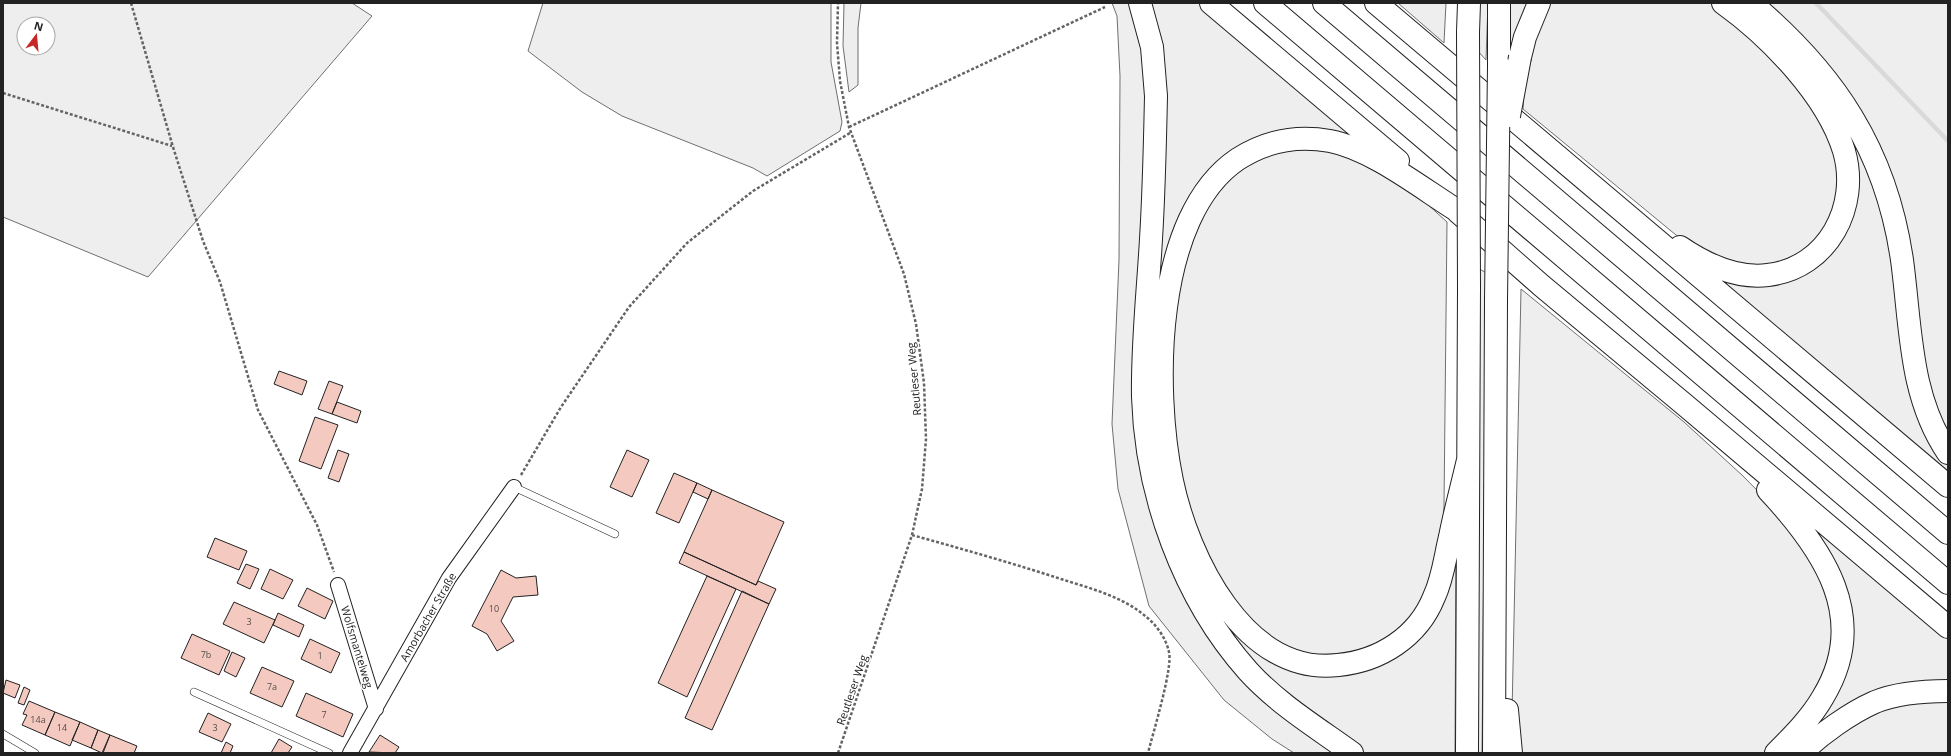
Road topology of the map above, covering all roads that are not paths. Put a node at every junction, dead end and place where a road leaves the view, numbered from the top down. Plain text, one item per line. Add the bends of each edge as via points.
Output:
1 (1140, 3) edge
2 (1211, 3) edge
3 (1265, 3) edge
4 (1324, 3) edge
5 (1376, 3) edge
6 (1469, 3) edge
7 (1499, 3) edge
8 (1539, 3) edge
9 (1723, 3) edge
10 (1751, 3) edge
11 (1498, 194) junction
12 (1617, 206) junction
13 (1458, 211) junction
14 (1685, 405) junction
15 (1948, 453) edge
16 (1468, 460) junction
17 (1948, 486) edge
18 (514, 487) joint
19 (1948, 533) edge
20 (615, 534) dead end
21 (1494, 583) junction
22 (1948, 583) edge
23 (338, 585) road end
24 (1948, 627) edge
25 (1948, 691) edge
26 (194, 692) dead end
27 (376, 709) junction
28 (4, 734) edge
29 (35, 753) edge
30 (329, 753) edge
31 (350, 753) edge
32 (1352, 753) edge
33 (1467, 753) edge
34 (1494, 753) edge
35 (1511, 753) edge
36 (1776, 753) edge
37 (1801, 753) edge

1 - 32 highway via 1152,47 1156,96 1143,398 1160,506 1188,578 1215,627 1234,654 1278,699
2 - 13 highway
3 - 22 highway
4 - 19 highway
5 - 12 highway
6 - 16 highway, bridge
7 - 11 highway, bridge
8 - 11 highway, bridge via 1520,57 1506,131
9 - 12 highway via 1781,55 1811,90 1831,121 1844,152 1849,183 1846,206 1836,229 1821,249 1803,263 1780,273 1752,275 1725,270 1699,258
10 - 15 highway via 1793,40 1833,86 1853,116 1875,161 1894,220 1902,260 1909,332 1922,396
11 - 21 highway, bridge
12 - 17 highway
13 - 14 highway via 1542,286
13 - 16 highway via 1373,158 1333,142 1306,139 1276,142 1258,148 1232,164 1208,187 1197,203 1179,248 1168,297 1164,335 1164,420 1173,483 1189,532 1212,582 1236,620 1260,643 1280,656 1311,664 1334,666 1360,662 1376,656 1402,640 1424,617 1435,597 1443,572
14 - 24 highway
14 - 36 highway via 1754,475 1803,530 1824,562 1837,593 1844,639 1836,673 1815,709
16 - 33 highway
18 - 20 lane
18 - 27 street, Amorbacher Straße via 449,578
21 - 34 highway
21 - 35 highway
23 - 27 street, Wolfsmantelweg
25 - 37 highway via 1905,695 1875,702 1838,724
26 - 30 lane
27 - 31 street, Amorbacher Straße
28 - 29 lane

